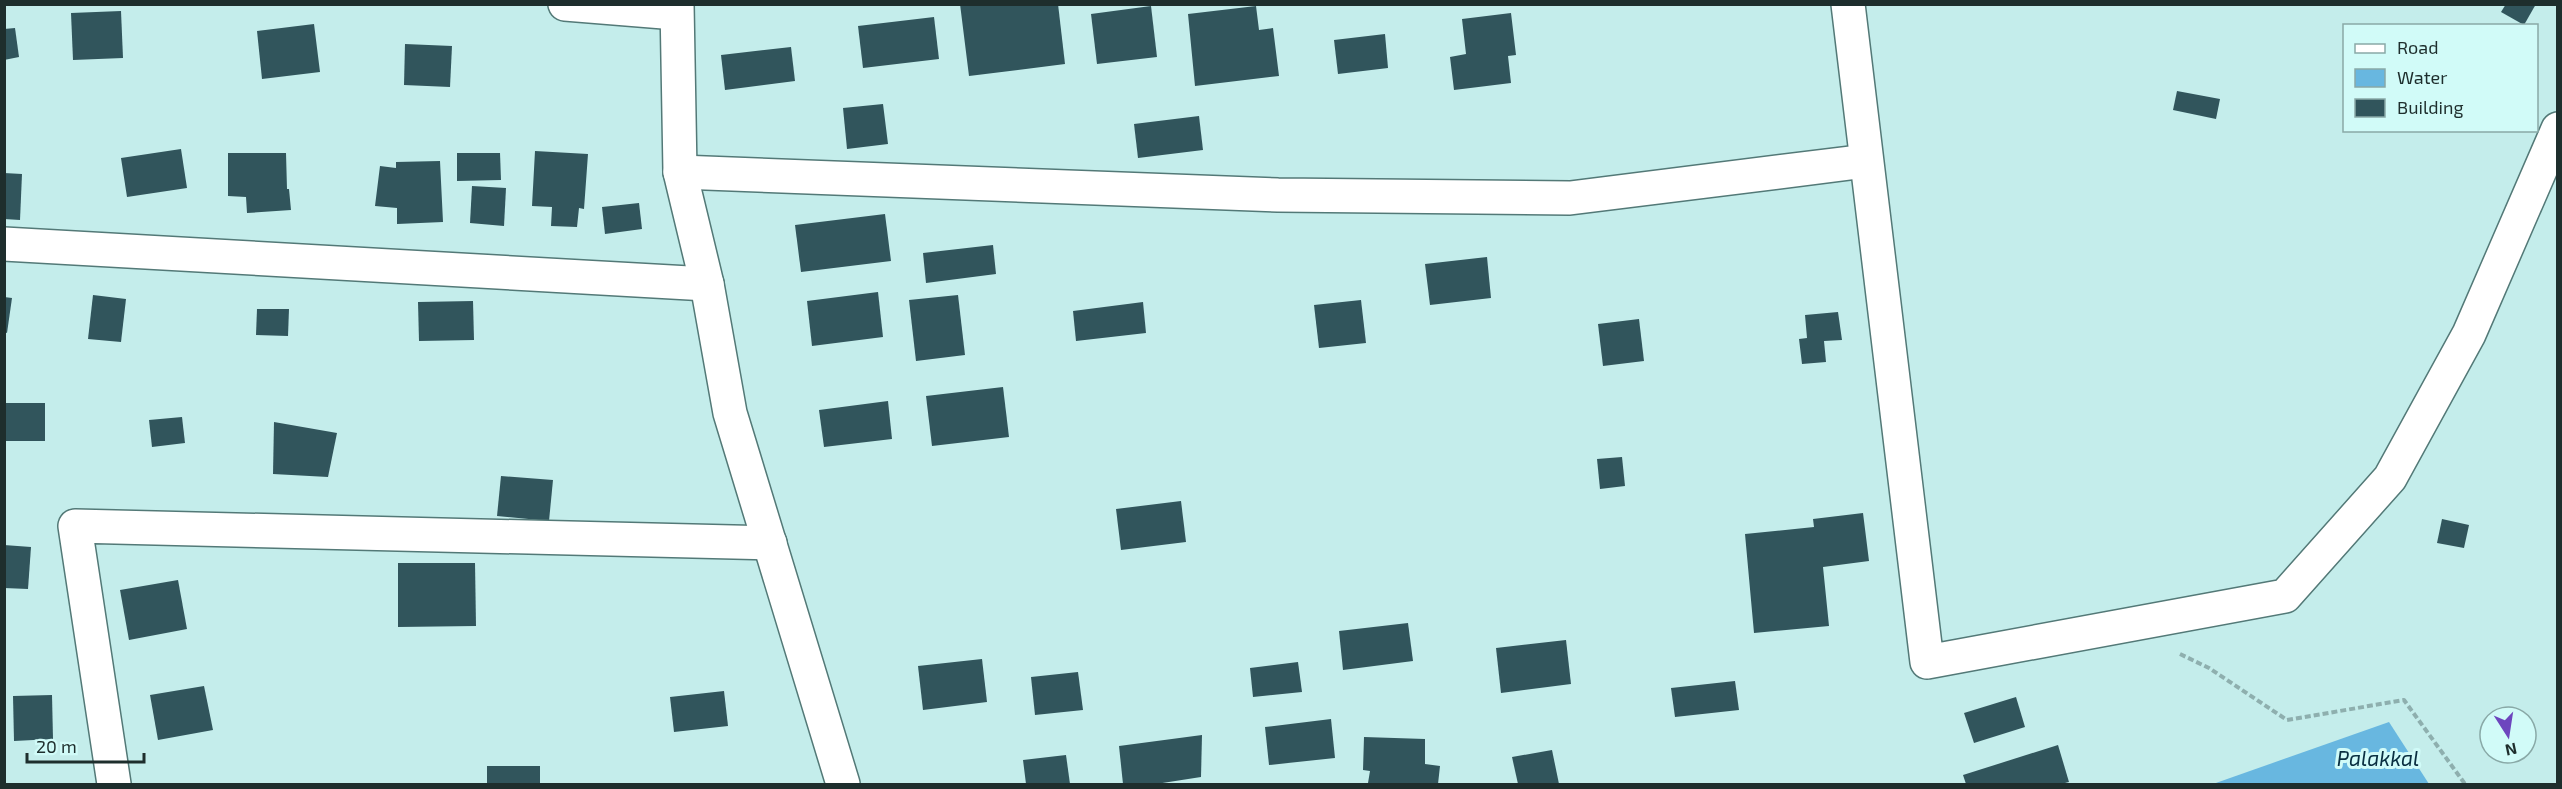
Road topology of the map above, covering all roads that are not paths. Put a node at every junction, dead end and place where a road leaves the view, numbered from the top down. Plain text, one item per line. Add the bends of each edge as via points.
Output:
1 (565, 4) edge
2 (1848, 4) edge
3 (676, 9) edge
4 (2558, 129) edge
5 (1866, 161) junction
6 (680, 172) junction
7 (4, 244) edge
8 (707, 284) junction
9 (770, 543) junction
10 (114, 784) edge
11 (843, 784) edge

1 - 3 street
2 - 5 street
3 - 6 street
4 - 5 street via 2469,334 2390,478 2285,596 1927,662
5 - 6 street via 1570,198 1278,195
6 - 8 street
7 - 8 street
8 - 9 street via 730,413
9 - 10 street via 75,526
9 - 11 street

